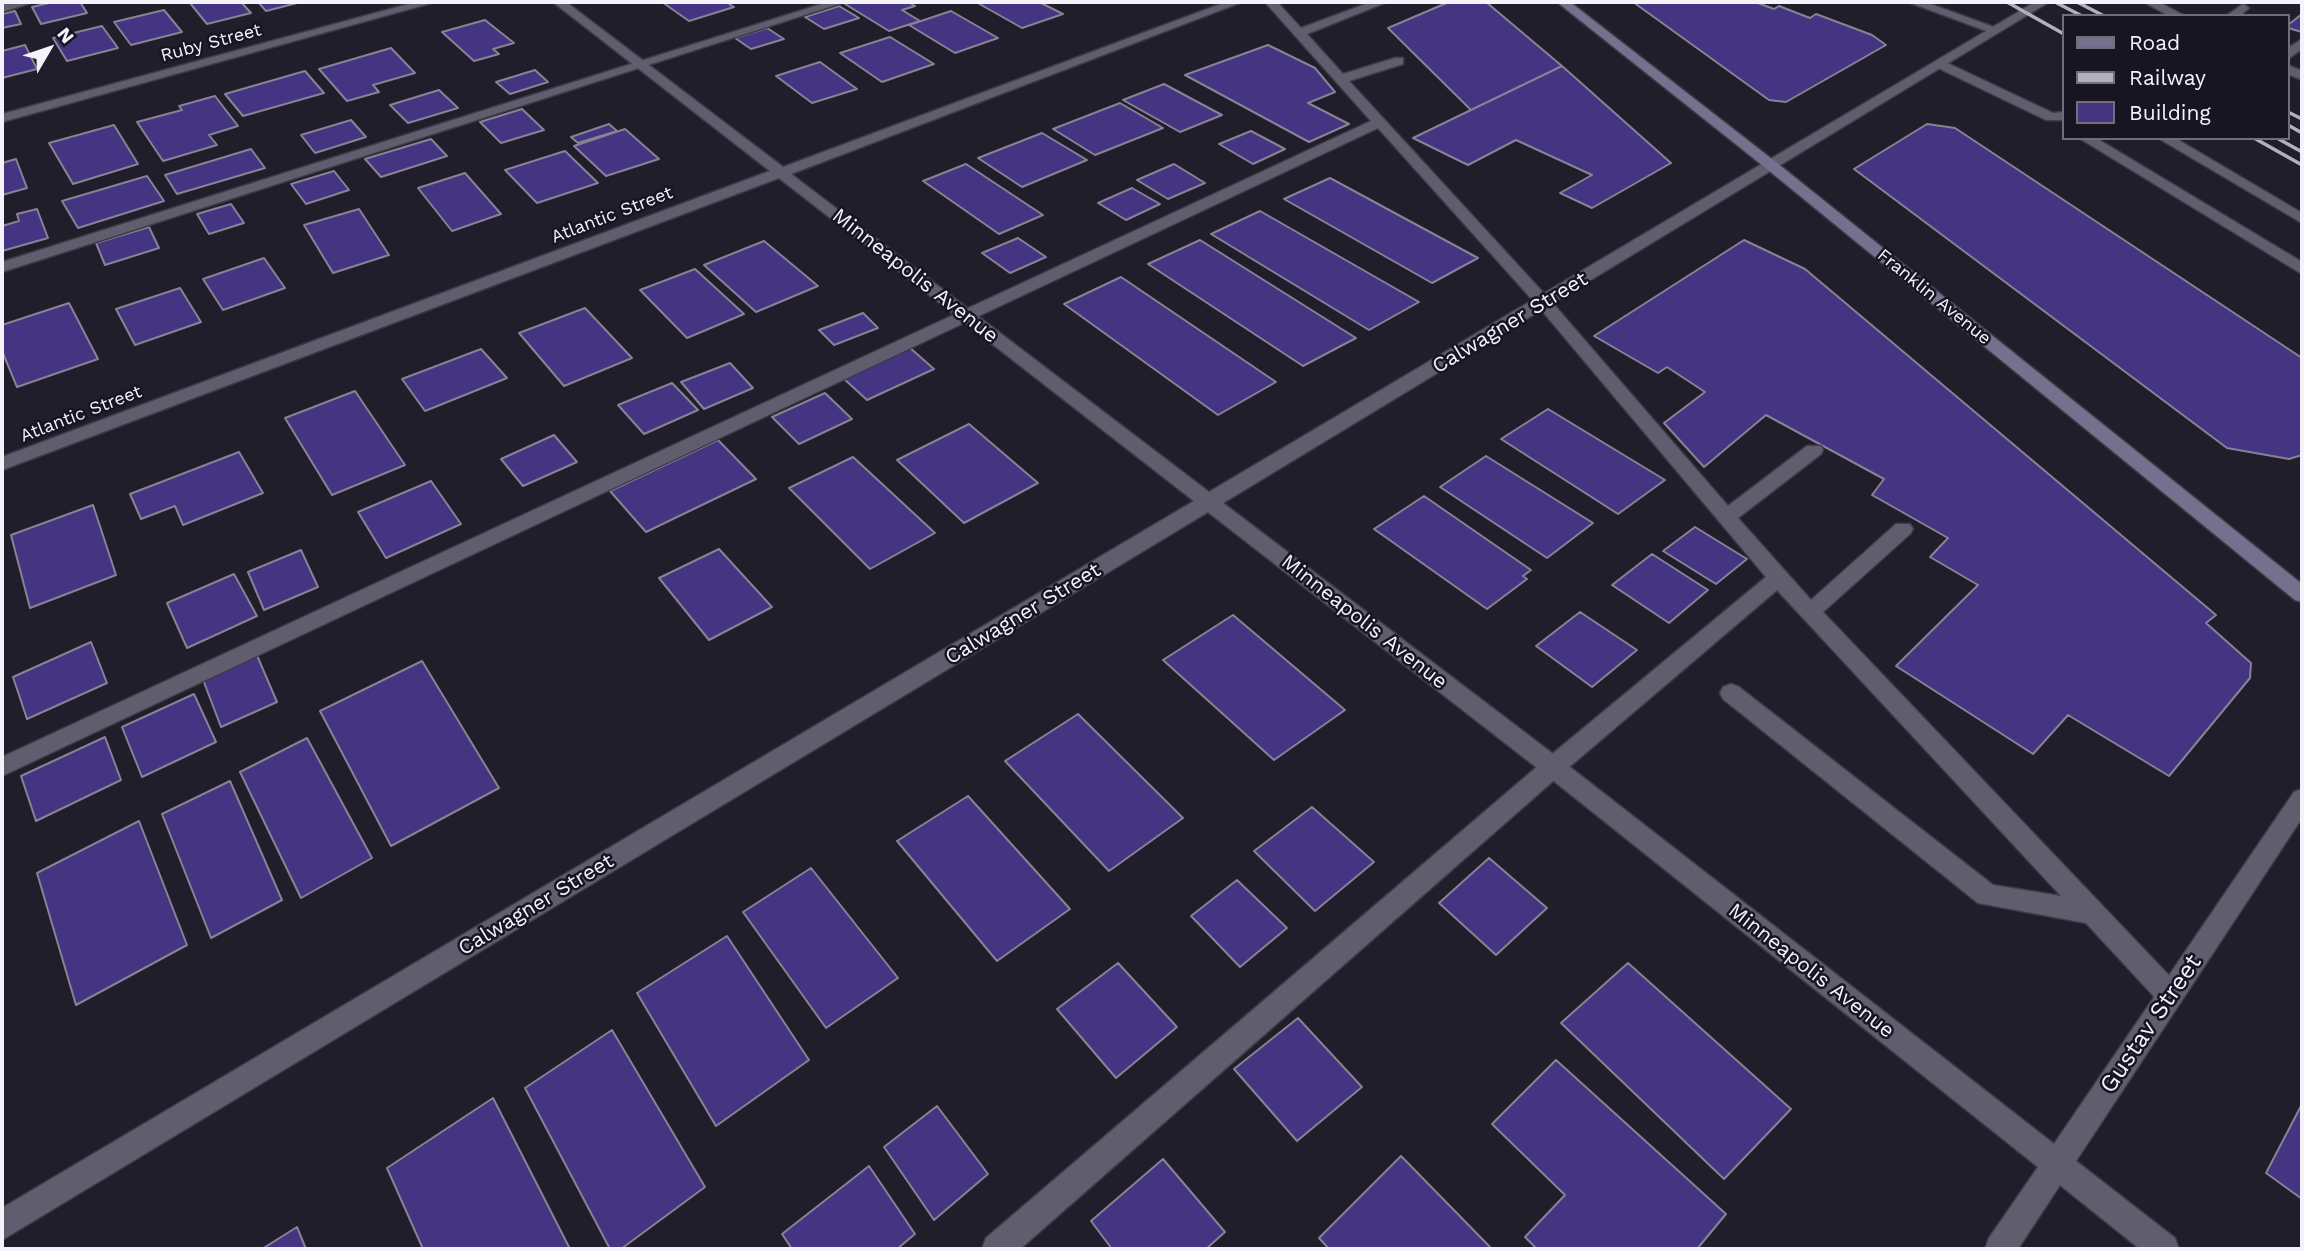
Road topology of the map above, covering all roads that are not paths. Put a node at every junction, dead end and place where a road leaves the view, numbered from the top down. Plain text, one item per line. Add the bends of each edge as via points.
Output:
1 (28, 2) edge
2 (429, 2) edge
3 (559, 2) edge
4 (839, 2) edge
5 (1236, 2) edge
6 (1271, 2) edge
7 (1381, 2) edge
8 (1563, 2) edge
9 (1914, 2) edge
10 (2043, 2) edge
11 (2150, 2) edge
12 (2, 8) edge
13 (2243, 8) dead end
14 (2175, 14) edge
15 (2235, 14) edge
16 (1996, 30) junction
17 (1299, 33) junction
18 (1399, 61) dead end
19 (640, 64) junction
20 (1941, 64) junction
21 (1341, 79) junction
22 (2058, 116) edge
23 (2, 118) edge
24 (1379, 122) junction
25 (2090, 140) edge
26 (2168, 140) edge
27 (1772, 166) junction
28 (780, 172) junction
29 (2302, 219) edge
30 (2, 267) edge
31 (2302, 269) edge
32 (1544, 303) junction
33 (966, 315) junction
34 (1814, 450) dead end
35 (2, 464) edge
36 (1209, 503) junction
37 (1726, 517) junction
38 (1903, 529) dead end
39 (1778, 578) junction
40 (2302, 595) edge
41 (1810, 612) junction
42 (1731, 693) dead end
43 (2, 767) edge
44 (1553, 767) junction
45 (2302, 799) edge
46 (2094, 913) junction
47 (2170, 995) junction
48 (2057, 1165) junction
49 (2, 1225) edge
50 (997, 1249) edge
51 (2000, 1249) edge
52 (2164, 1249) edge

1 - 12 street
2 - 23 street, Ruby Street
3 - 19 street, Minneapolis Avenue
4 - 19 street
5 - 28 street, Atlantic Street
6 - 17 street
7 - 17 street
8 - 27 main road, Franklin Avenue
9 - 16 street
10 - 16 street, Calwagner Street
11 - 14 street
13 - 15 street
16 - 20 street, Calwagner Street
17 - 21 street
18 - 21 street
19 - 28 street, Minneapolis Avenue
19 - 30 street
20 - 22 street
20 - 27 street, Calwagner Street
21 - 24 street
24 - 32 street
24 - 33 street
25 - 31 street
26 - 29 street
27 - 32 street, Calwagner Street
27 - 40 main road, Franklin Avenue
28 - 33 street, Minneapolis Avenue
28 - 35 street, Atlantic Street
32 - 36 street, Calwagner Street
32 - 37 street
33 - 36 street, Minneapolis Avenue
33 - 43 street
34 - 37 street
36 - 44 street, Minneapolis Avenue
36 - 49 street, Calwagner Street
37 - 39 street
38 - 41 street
39 - 41 street
39 - 44 street
41 - 46 street
42 - 46 street via 1987,895
44 - 48 street, Minneapolis Avenue
44 - 50 street
45 - 47 street, Gustav Street
46 - 47 street
47 - 48 street, Gustav Street
48 - 51 street, Gustav Street
48 - 52 street, Minneapolis Avenue

